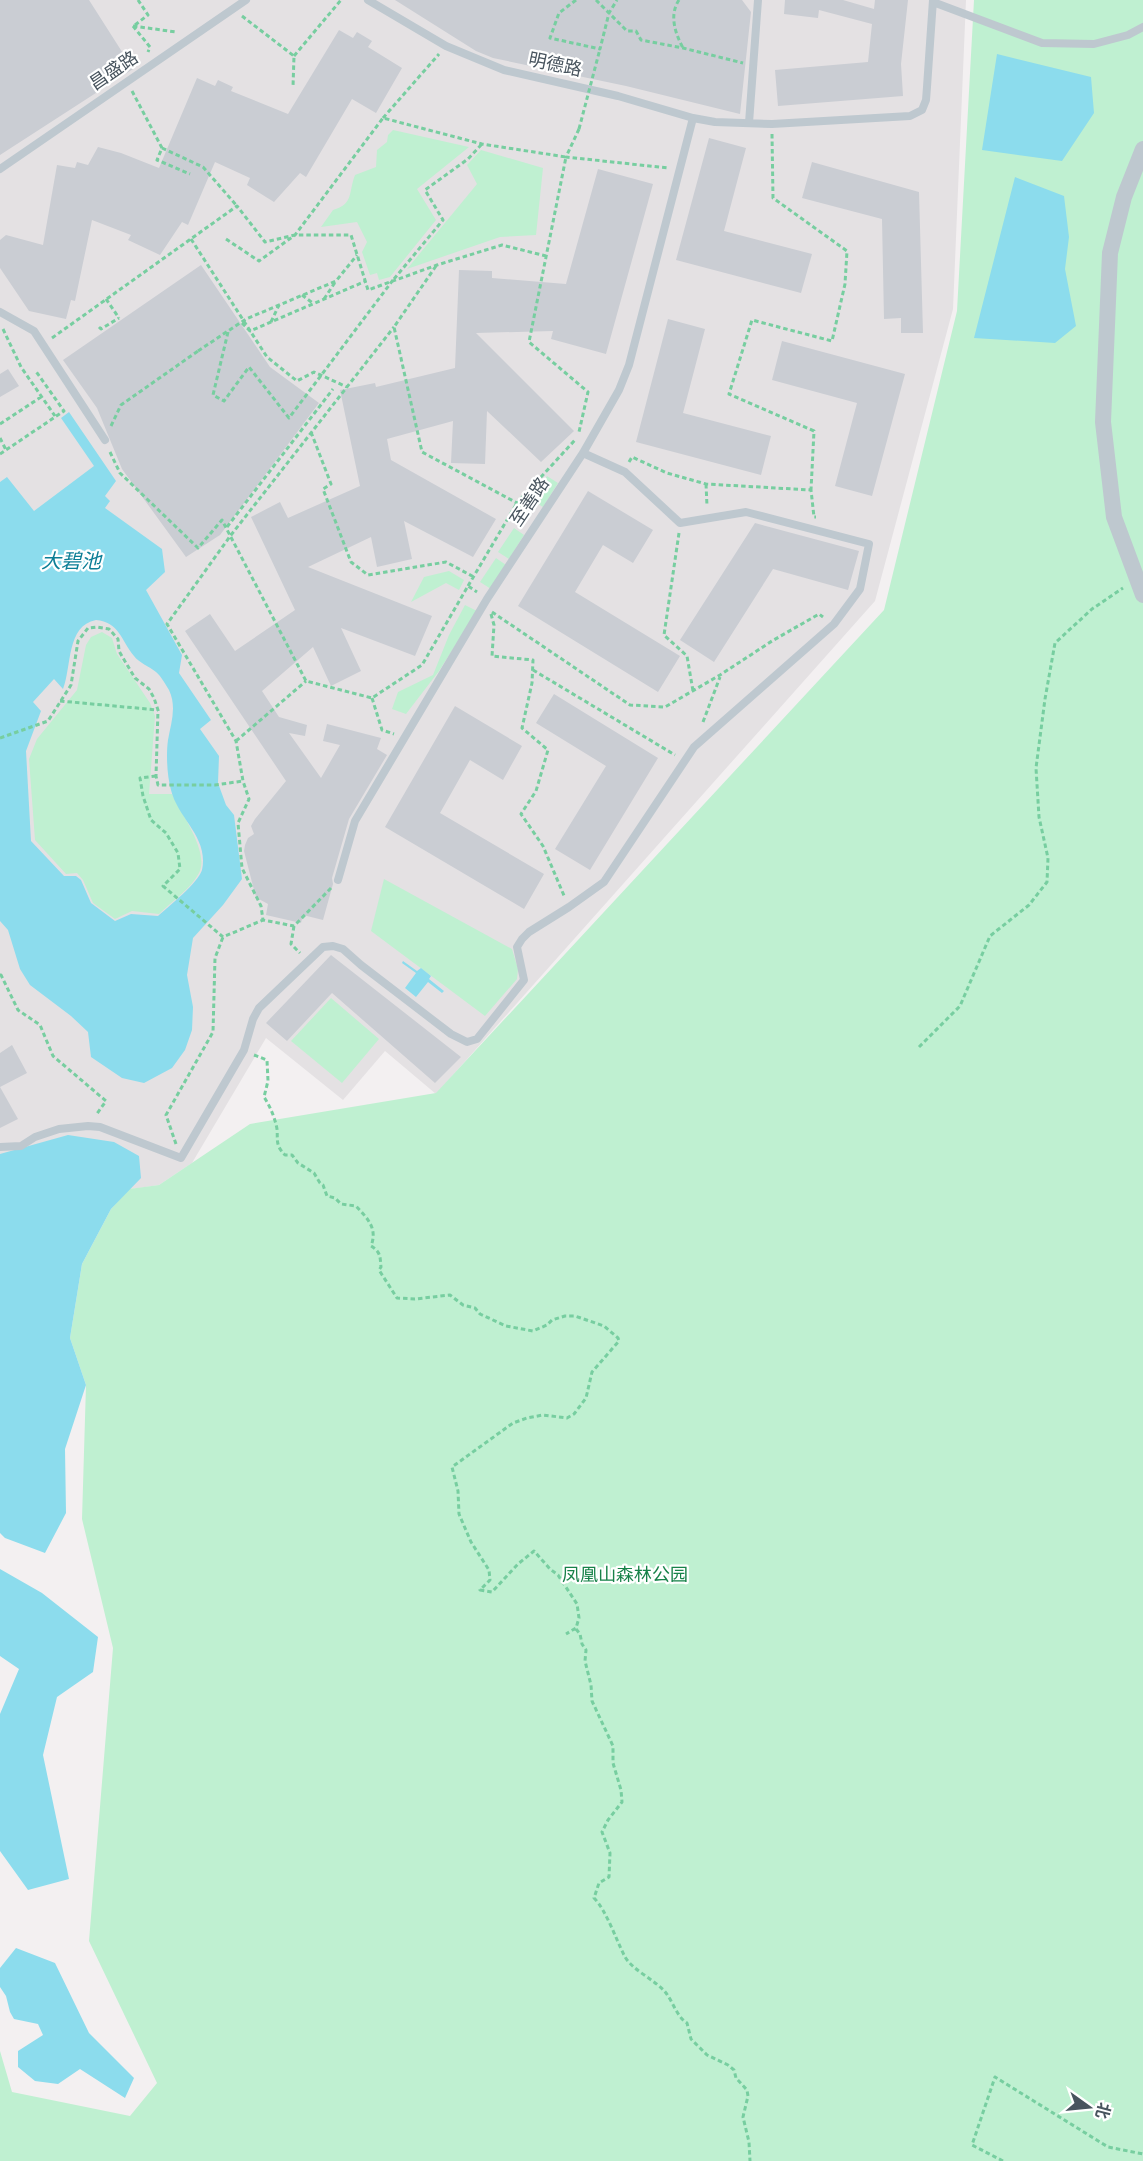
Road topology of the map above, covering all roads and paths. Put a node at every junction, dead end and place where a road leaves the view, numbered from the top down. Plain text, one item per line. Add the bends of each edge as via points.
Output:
1 (138, 0) edge
2 (246, 0) edge
3 (341, 0) edge
4 (368, 0) edge
5 (576, 0) edge
6 (596, 0) edge
7 (617, 0) edge
8 (679, 0) edge
9 (758, 0) edge
10 (933, 1) edge
11 (233, 9) junction
12 (609, 13) junction
13 (133, 26) junction
14 (184, 27) dead end
15 (1143, 27) edge
16 (446, 46) junction
17 (682, 48) junction
18 (600, 50) junction
19 (294, 56) junction
20 (753, 66) junction
21 (143, 71) junction
22 (127, 81) junction
23 (293, 87) dead end
24 (383, 118) junction
25 (693, 118) junction
26 (749, 123) junction
27 (772, 124) junction
28 (482, 144) junction
29 (162, 148) junction
30 (1143, 149) edge
31 (566, 157) junction
32 (0, 169) edge
33 (680, 169) junction
34 (190, 174) dead end
35 (237, 206) junction
36 (295, 235) junction
37 (191, 238) junction
38 (226, 239) dead end
39 (357, 255) junction
40 (546, 256) junction
41 (437, 265) junction
42 (336, 280) junction
43 (393, 280) junction
44 (366, 281) junction
45 (303, 295) junction
46 (106, 299) junction
47 (324, 299) junction
48 (314, 304) junction
49 (279, 305) junction
50 (0, 312) edge
51 (0, 322) edge
52 (271, 322) junction
53 (242, 323) junction
54 (99, 327) dead end
55 (394, 327) junction
56 (228, 332) junction
57 (44, 344) junction
58 (35, 370) dead end
59 (347, 387) junction
60 (333, 389) dead end
61 (41, 397) junction
62 (55, 416) junction
63 (602, 419) junction
64 (0, 424) edge
65 (311, 432) junction
66 (578, 437) junction
67 (0, 438) edge
68 (105, 440) junction
69 (6, 450) junction
70 (583, 453) junction
71 (0, 454) edge
72 (632, 457) dead end
73 (706, 483) junction
74 (810, 490) junction
75 (517, 503) junction
76 (814, 517) dead end
77 (539, 518) junction
78 (708, 518) junction
79 (680, 523) junction
80 (227, 527) junction
81 (231, 535) junction
82 (474, 577) junction
83 (468, 586) junction
84 (1140, 587) edge
85 (487, 599) junction
86 (490, 611) junction
87 (834, 624) junction
88 (532, 670) junction
89 (720, 675) junction
90 (306, 681) junction
91 (693, 691) junction
92 (372, 698) junction
93 (60, 701) junction
94 (158, 710) junction
95 (382, 730) dead end
96 (0, 738) edge
97 (237, 741) junction
98 (694, 747) junction
99 (684, 761) junction
100 (156, 776) junction
101 (243, 781) junction
102 (339, 880) joint
103 (569, 908) junction
104 (263, 920) junction
105 (294, 926) junction
106 (223, 937) junction
107 (309, 959) junction
108 (0, 975) edge
109 (919, 1047) dead end
110 (244, 1050) junction
111 (88, 1126) junction
112 (0, 1147) edge
113 (181, 1158) junction
114 (576, 1628) junction
115 (566, 1634) dead end
116 (1143, 2154) edge
117 (750, 2161) edge
118 (1003, 2161) edge

1 - 13 path via 148,15
2 - 11 lane, 昌盛路
3 - 19 path
4 - 16 lane, 明德路
5 - 18 path via 559,13 550,38
6 - 12 path
7 - 12 path
8 - 17 path via 674,8 675,33
9 - 20 lane
10 - 15 lane via 1042,44 1094,44
10 - 27 lane, 明德路 via 922,110 910,116
11 - 19 path
11 - 21 lane, 昌盛路
12 - 17 path via 627,31 636,31 641,40
12 - 18 path
13 - 14 path via 175,32
13 - 21 path via 150,47
16 - 24 path
16 - 25 lane, 明德路 via 504,70
17 - 20 path
18 - 31 path, bridge via 579,129
19 - 23 path
20 - 26 lane
21 - 22 lane, 昌盛路
22 - 29 path
22 - 32 lane, 昌盛路
24 - 28 path
24 - 36 path
25 - 26 lane, 明德路
25 - 33 lane, 至善路
26 - 27 lane, 明德路
27 - 74 path via 773,198 847,251 845,284 832,341 752,320 729,394 814,431
28 - 31 path
28 - 43 path via 425,190 442,219
29 - 34 path via 157,160
29 - 35 path via 203,167
30 - 84 street via 1124,197 1110,253 1103,423 1114,517
31 - 33 path
31 - 40 path
33 - 63 lane, 至善路 via 629,364
35 - 36 path via 265,242
35 - 37 path
36 - 38 path via 259,261
36 - 39 path via 351,235
37 - 46 path
37 - 59 path via 267,357 297,381 314,372
39 - 42 path, bridge
39 - 44 path
40 - 41 path via 502,245
40 - 66 path via 529,342 588,392
41 - 43 path
41 - 55 path
42 - 45 path, bridge
42 - 47 path, bridge
43 - 44 path via 368,290
43 - 56 path, bridge via 289,418 249,367 224,401 213,395
44 - 47 path, bridge
45 - 48 path, bridge
45 - 49 path, bridge
46 - 54 path, bridge via 119,318
46 - 57 path
47 - 48 path, bridge
48 - 52 path, bridge
49 - 52 path, bridge
49 - 53 path, bridge
50 - 57 lane via 34,331
51 - 61 path via 21,367
52 - 53 path, bridge via 250,332
53 - 56 path, bridge
55 - 59 path
55 - 75 path via 422,452
56 - 68 path, bridge via 121,405
57 - 68 lane
58 - 62 path via 64,411
59 - 65 path
60 - 80 path
61 - 62 path
61 - 64 path
62 - 69 path
63 - 66 path
63 - 70 lane, 至善路
65 - 81 path
65 - 82 path via 331,484 323,489 351,562 368,575 446,562
66 - 75 path
67 - 69 path
68 - 80 path via 120,472 198,548 222,520
69 - 71 path
70 - 77 lane, 至善路
70 - 79 lane via 625,472
72 - 73 path via 667,473
73 - 74 path
73 - 78 path
74 - 76 path
75 - 77 path
75 - 82 path
77 - 85 lane, 至善路
78 - 79 lane
78 - 87 lane via 747,512 869,544 860,589
79 - 91 path via 664,635 687,656
80 - 81 path
81 - 90 path
81 - 97 path via 167,624
82 - 83 path
83 - 85 path
83 - 92 path via 422,665
84 - 109 path via 1092,609 1054,643 1036,768 1039,817 1048,858 1047,882 1029,905 990,936 960,1006
85 - 86 path
85 - 102 lane, 至善路 via 355,821
86 - 88 path via 494,625 492,656 533,660
86 - 91 path via 630,705 665,706
87 - 89 path via 819,614
87 - 98 lane
88 - 99 path
88 - 103 path via 522,728 548,750 536,791 521,814 543,846
89 - 91 path
89 - 98 path
90 - 92 path
90 - 97 path
92 - 95 path
93 - 94 path
93 - 94 path via 71,685 78,640 88,628 97,627 110,629 118,639 119,651 135,678 149,689
93 - 96 path via 48,721
94 - 100 path
97 - 101 path
98 - 99 lane
99 - 103 lane via 604,882
100 - 101 path via 158,785
100 - 106 path via 140,778 143,796 151,820 178,853 180,869 163,886
101 - 104 path via 249,799 238,823 242,868 261,906
102 - 105 path
103 - 107 lane via 522,939 517,947 524,980 477,1039 466,1042 343,949 323,947
104 - 105 path
104 - 106 path
105 - 107 path via 291,944
106 - 113 path via 215,958 213,1032 166,1114
107 - 110 lane via 259,1008
108 - 111 path via 18,1010 40,1025 53,1056 106,1101
110 - 113 lane
110 - 114 path via 267,1060 264,1097 277,1126 275,1141 279,1149 314,1173 327,1196 356,1206 372,1223 371,1246 381,1258 379,1270 397,1298 450,1294 493,1321 526,1331 558,1318 575,1316 604,1326 618,1338 592,1372 586,1398 574,1414 513,1423 452,1467 459,1514 489,1570 490,1580 480,1590 492,1593 534,1551 558,1575 577,1604
111 - 112 lane via 59,1129 21,1146
111 - 113 lane
114 - 115 path
114 - 117 path via 586,1650 592,1701 613,1746 622,1802 602,1832 610,1853 609,1877 599,1883 594,1898 602,1906 624,1957 665,1991 681,2020 687,2023 691,2039 707,2055 734,2070 747,2090 743,2117
116 - 118 path via 1108,2147 995,2077 972,2145

